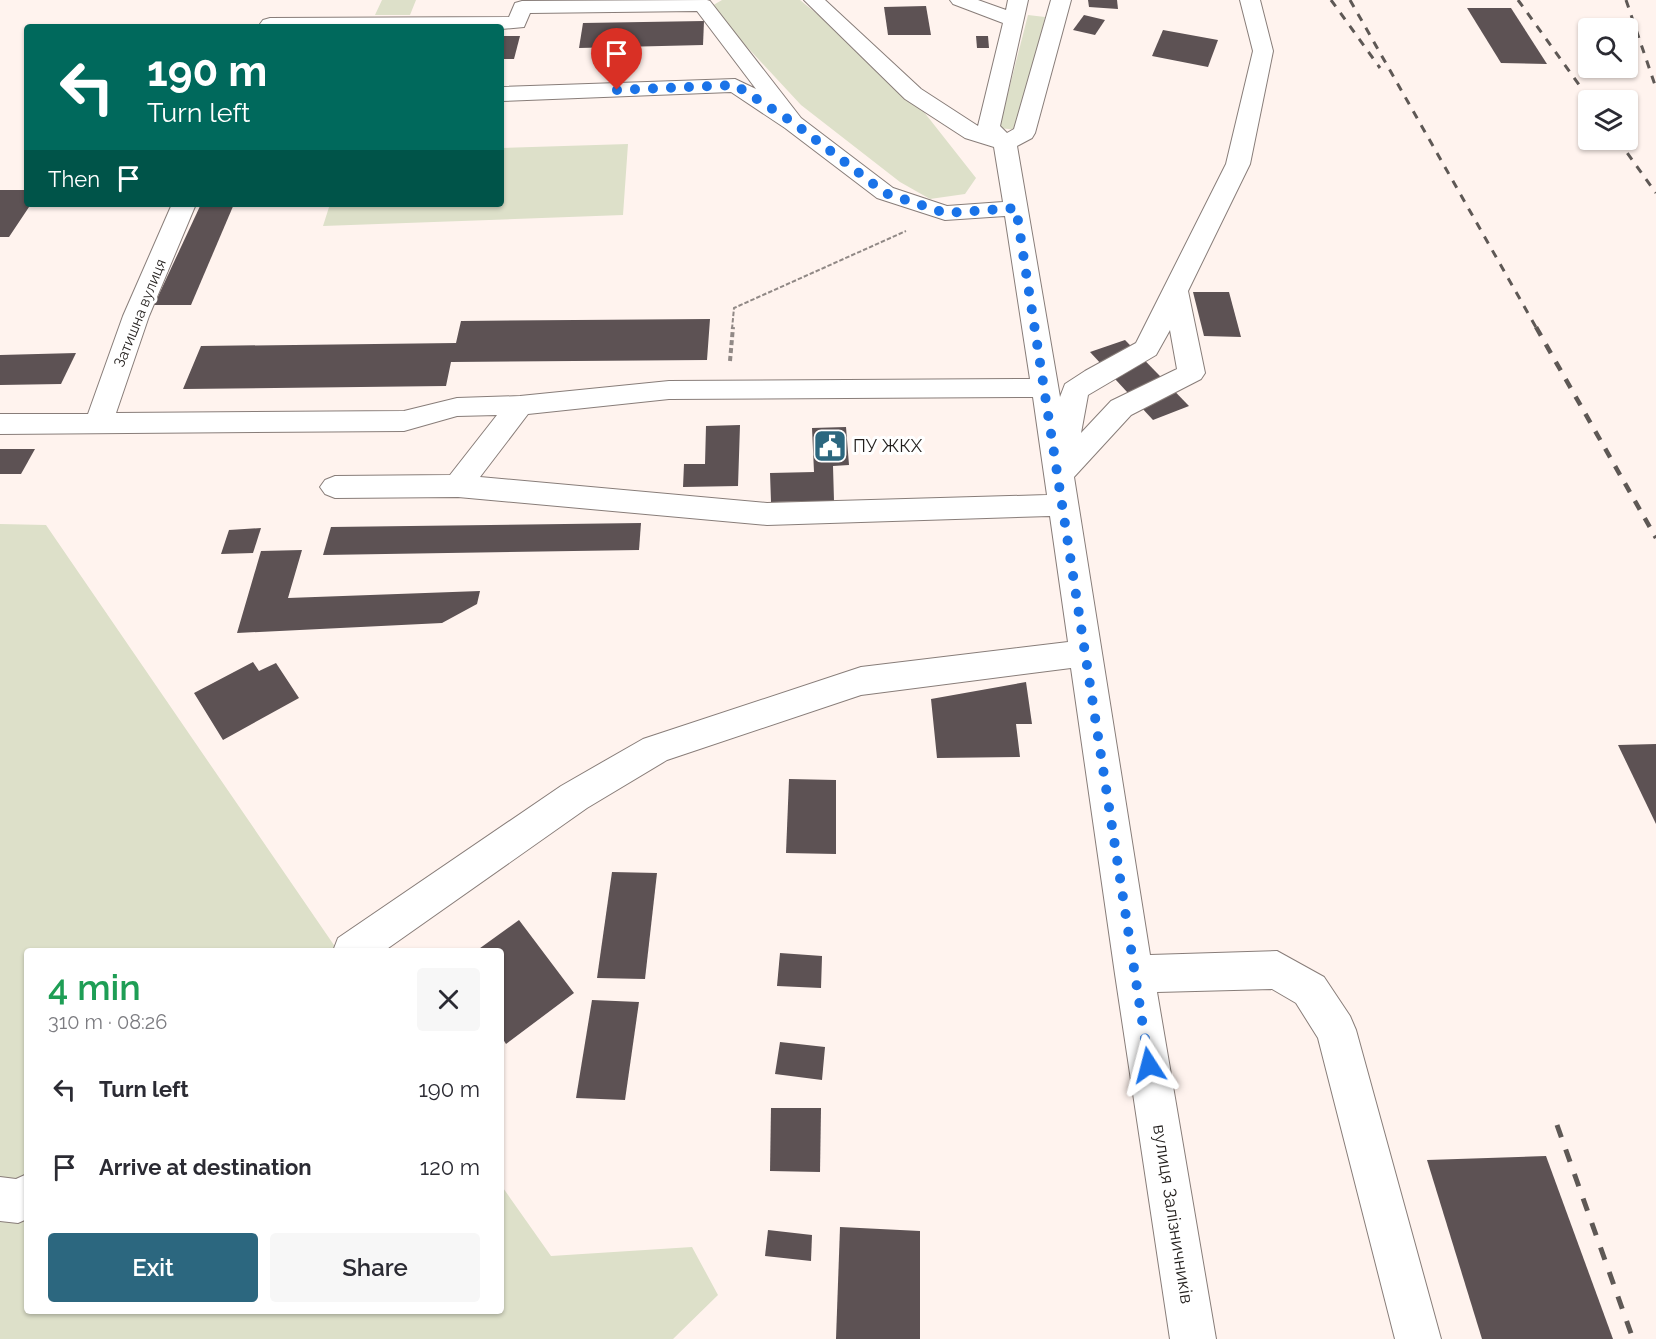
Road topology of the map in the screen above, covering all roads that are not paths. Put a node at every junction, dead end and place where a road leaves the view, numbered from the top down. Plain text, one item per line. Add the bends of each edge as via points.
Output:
1 (814, 0) edge
2 (960, 0) edge
3 (1061, 0) edge
4 (1250, 0) edge
5 (1017, 10) edge
6 (273, 20) edge
7 (504, 94) edge
8 (794, 123) junction
9 (1005, 143) junction
10 (183, 207) edge
11 (1016, 208) junction
12 (1175, 288) junction
13 (1045, 388) junction
14 (520, 405) junction
15 (0, 424) edge
16 (98, 424) junction
17 (458, 486) junction
18 (335, 487) dead end
19 (1061, 490) junction
20 (1085, 653) junction
21 (356, 948) edge
22 (1134, 974) junction
23 (24, 1198) edge
24 (0, 1199) edge
25 (1193, 1339) edge
26 (1418, 1339) edge

1 - 9 street via 914,94 973,133
2 - 5 street
3 - 9 street via 1024,133
4 - 12 street via 1263,51 1238,164
5 - 9 street via 989,127
6 - 8 street via 517,23 522,7 703,5
7 - 8 street via 735,85
8 - 11 street via 885,193 945,213
9 - 11 street, вулиця Залізничників
10 - 16 street, Затишна вулиця via 136,316
11 - 13 street, вулиця Залізничників
12 - 19 street via 1147,349 1075,391
12 - 19 street via 1191,373 1121,408
13 - 14 street via 669,390
13 - 19 street, вулиця Залізничників
14 - 16 street via 457,407 404,421
14 - 17 street
15 - 16 street
17 - 18 street
17 - 19 street via 767,514
19 - 20 street, вулиця Залізничників
20 - 21 street via 861,681 655,749 574,797
20 - 22 street, вулиця Залізничників
22 - 25 street, вулиця Залізничників
22 - 26 street via 1277,970 1310,990 1336,1030
23 - 24 street

